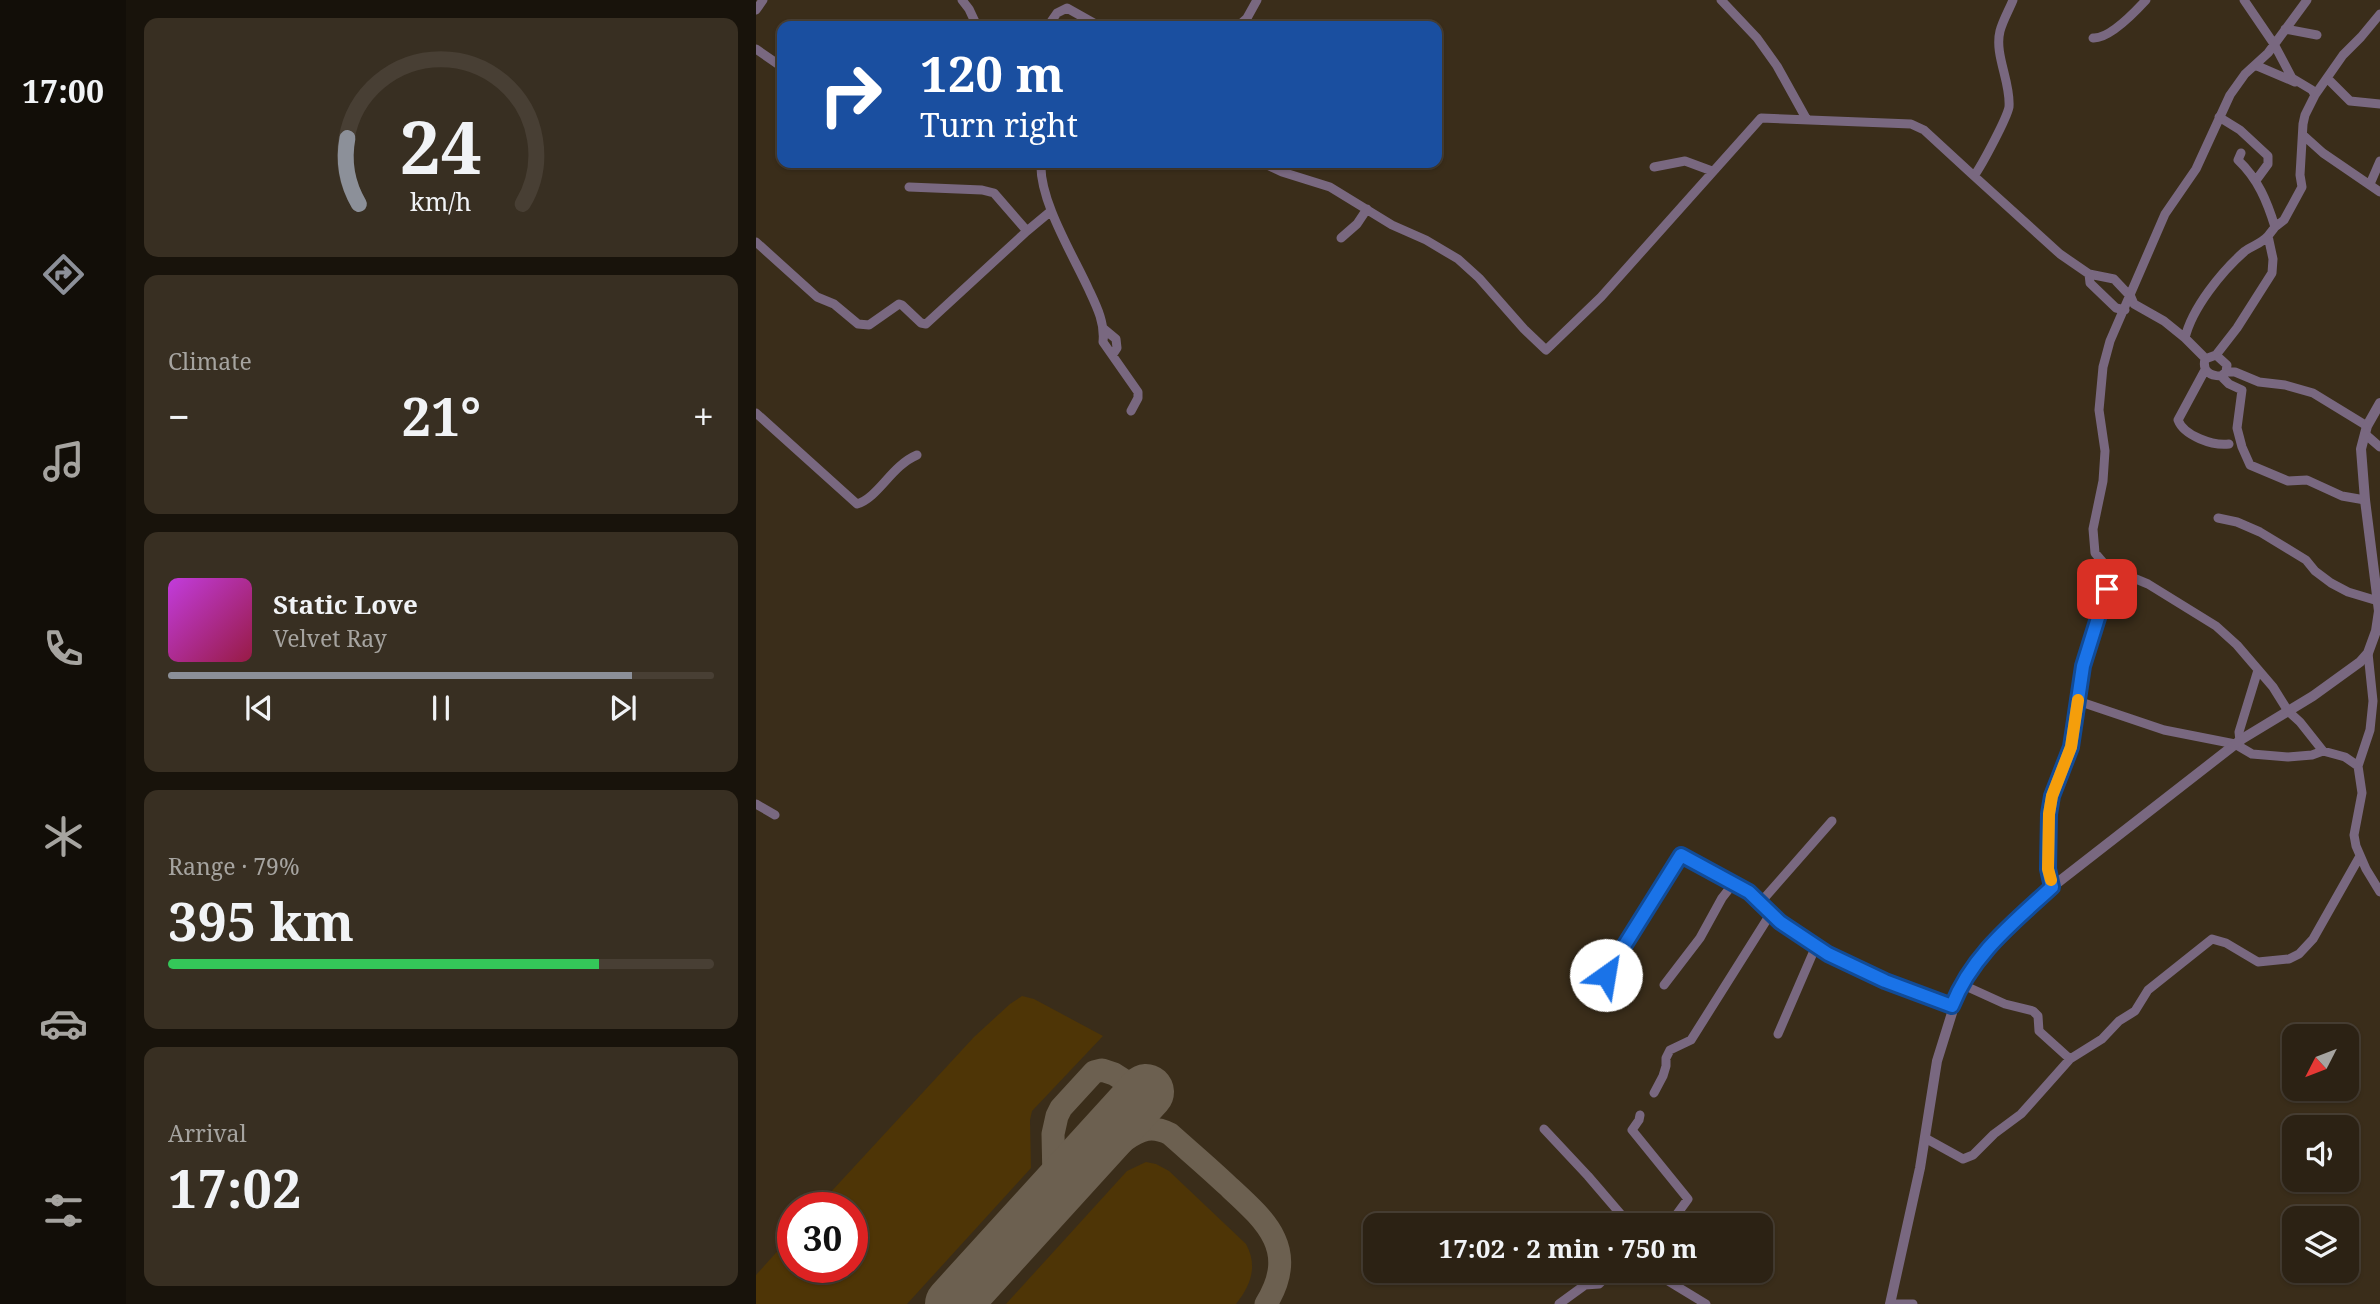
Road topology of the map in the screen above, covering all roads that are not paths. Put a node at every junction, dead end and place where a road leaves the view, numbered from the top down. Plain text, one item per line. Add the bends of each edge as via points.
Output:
1 (763, 0) edge
2 (962, 0) edge
3 (1257, 0) edge
4 (1721, 0) edge
5 (2014, 0) edge
6 (2146, 0) edge
7 (2245, 0) edge
8 (2307, 0) edge
9 (756, 10) edge
10 (2380, 14) edge
11 (975, 21) edge
12 (1051, 21) edge
13 (1090, 21) edge
14 (1244, 21) edge
15 (2286, 29) junction
16 (2316, 35) dead end
17 (2093, 38) dead end
18 (2274, 44) junction
19 (756, 49) edge
20 (777, 63) edge
21 (2255, 65) junction
22 (2328, 78) junction
23 (2300, 83) junction
24 (2315, 95) junction
25 (2380, 104) edge
26 (2219, 117) junction
27 (1807, 120) junction
28 (2303, 135) junction
29 (2241, 153) dead end
30 (2380, 161) edge
31 (1654, 167) dead end
32 (1042, 168) edge
33 (1274, 168) edge
34 (1712, 171) junction
35 (1974, 176) junction
36 (2257, 179) junction
37 (2370, 184) junction
38 (909, 187) dead end
39 (2380, 192) edge
40 (1367, 209) junction
41 (1051, 211) junction
42 (2275, 227) junction
43 (1027, 230) junction
44 (2268, 236) junction
45 (1341, 238) dead end
46 (756, 242) edge
47 (2090, 274) junction
48 (2131, 297) junction
49 (2125, 310) junction
50 (2185, 338) junction
51 (2217, 355) junction
52 (2206, 359) junction
53 (2205, 370) junction
54 (2224, 374) junction
55 (2380, 403) edge
56 (1130, 411) dead end
57 (756, 413) edge
58 (2366, 430) junction
59 (2238, 433) junction
60 (2229, 444) junction
61 (2380, 447) edge
62 (2243, 450) junction
63 (917, 455) dead end
64 (2365, 500) junction
65 (2218, 518) dead end
66 (2113, 569) junction
67 (2378, 601) junction
68 (2378, 631) edge
69 (2368, 653) junction
70 (2258, 670) junction
71 (2078, 701) junction
72 (2288, 710) junction
73 (2238, 743) junction
74 (2323, 751) junction
75 (2358, 766) junction
76 (756, 804) edge
77 (775, 816) dead end
78 (1832, 821) dead end
79 (2360, 856) junction
80 (1733, 884) junction
81 (2052, 887) junction
82 (2380, 892) edge
83 (1760, 903) junction
84 (1771, 913) junction
85 (1816, 946) junction
86 (1606, 975) dead end
87 (1961, 984) junction
88 (1664, 985) dead end
89 (1952, 1006) junction
90 (1778, 1034) dead end
91 (2070, 1059) junction
92 (1654, 1093) dead end
93 (1640, 1115) dead end
94 (1544, 1129) dead end
95 (1925, 1138) junction
96 (1620, 1213) edge
97 (1678, 1213) edge
98 (1600, 1283) edge
99 (1671, 1283) edge
100 (1559, 1304) edge
101 (1706, 1304) edge
102 (1890, 1304) edge
103 (1913, 1304) edge

1 - 9 street
2 - 11 street
3 - 14 street
4 - 27 street via 1777,65
5 - 35 street via 2000,33 2009,109
6 - 17 street via 2108,33
7 - 18 street
8 - 15 street
10 - 22 street
12 - 13 street via 1067,8
15 - 16 street
15 - 18 street
18 - 21 street
18 - 23 street via 2292,78
19 - 20 street
21 - 23 street
21 - 26 street
22 - 24 street
22 - 25 street via 2350,101
23 - 24 street
24 - 28 street via 2305,115
26 - 36 street via 2267,156 2268,164
26 - 48 street via 2196,169 2165,214
27 - 34 street via 1761,118
27 - 35 street via 1911,124 1924,130
28 - 37 street
28 - 42 street via 2302,187 2284,220
29 - 36 street via 2239,161
30 - 37 street
31 - 34 street via 1685,161
32 - 41 street
33 - 40 street via 1330,187
34 - 40 street via 1601,296 1546,350 1458,259
35 - 47 street via 2060,254
36 - 42 street
37 - 39 street
38 - 43 street via 994,194
40 - 45 street
41 - 43 street
41 - 56 street via 1104,329 1116,339 1113,354 1138,392
42 - 44 street
43 - 46 street via 928,323 899,304 865,326 832,302 818,298
44 - 50 street via 2217,280
44 - 51 street via 2272,274
47 - 48 street via 2114,279
47 - 49 street via 2090,283 2116,308
48 - 49 street
48 - 50 street via 2134,304
49 - 66 street via 2103,368 2099,410 2105,451 2093,529 2095,553
50 - 52 street
51 - 52 street
51 - 54 street via 2227,365
52 - 53 street
53 - 54 street via 2214,376
53 - 60 street via 2178,420 2196,436
54 - 58 street via 2235,372 2312,393
54 - 59 street via 2229,384 2242,390
55 - 58 street
57 - 63 street via 857,504 899,464
58 - 61 street
58 - 64 street via 2361,449
59 - 60 street
59 - 62 street
60 - 62 street
62 - 64 street via 2250,465 2273,476 2316,483 2342,496
64 - 67 street
65 - 67 street via 2260,532 2306,560 2331,583
66 - 70 street via 2148,584 2216,625
66 - 71 street via 2083,666
67 - 68 street
68 - 69 street
69 - 72 street
69 - 75 street via 2373,701 2370,730
70 - 72 street
70 - 73 street
71 - 73 street via 2164,730
71 - 81 street via 2071,747 2049,814
72 - 73 street
72 - 74 street
73 - 74 street via 2252,754 2288,757
73 - 81 street
74 - 75 street
75 - 79 street via 2362,793 2354,835
76 - 77 street
78 - 83 street
79 - 82 street
79 - 91 street via 2313,939 2299,954 2258,962 2212,939 2148,990 2135,1011 2102,1039
80 - 83 street
80 - 86 street via 1681,855
80 - 88 street
81 - 87 street via 1979,956
83 - 84 street
84 - 85 street
84 - 92 street via 1690,1040 1670,1050
85 - 89 street via 1885,981
85 - 90 street
87 - 89 street
87 - 91 street via 2033,1011 2039,1031
89 - 95 street via 1937,1061
91 - 95 street via 2021,1114 1973,1155 1963,1158
93 - 97 street via 1633,1133 1688,1199
94 - 96 street
95 - 102 street
98 - 100 street via 1585,1285
99 - 101 street
102 - 103 street

